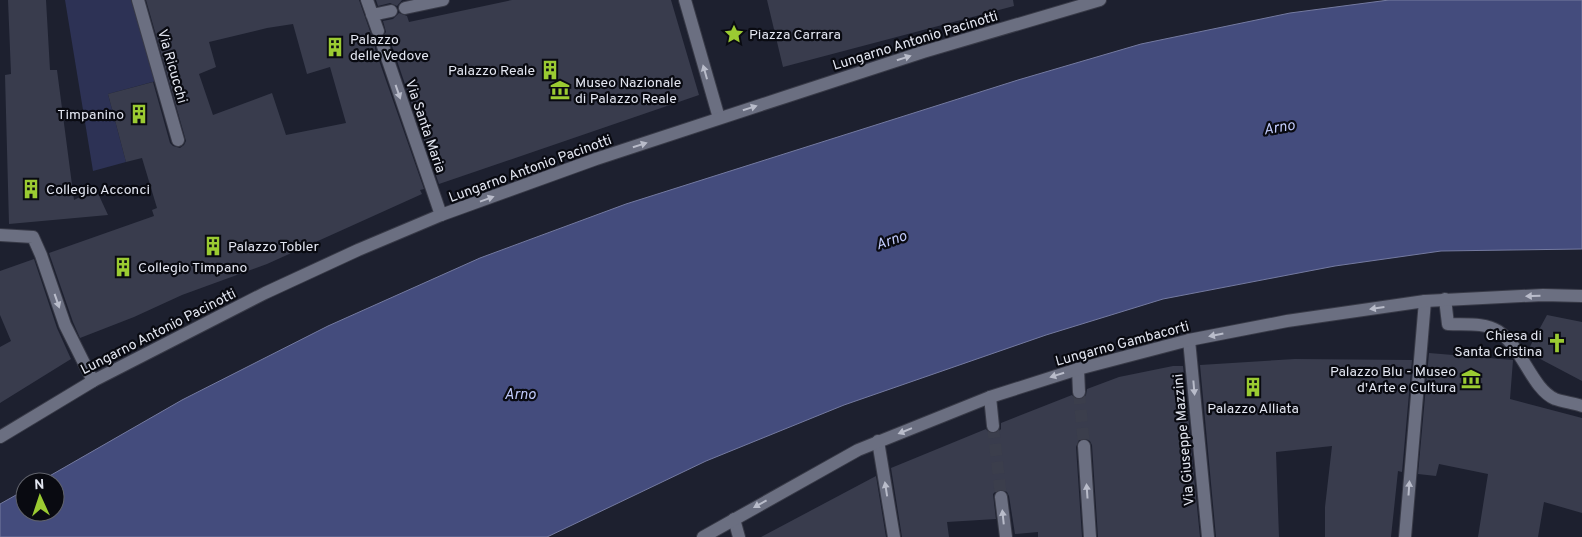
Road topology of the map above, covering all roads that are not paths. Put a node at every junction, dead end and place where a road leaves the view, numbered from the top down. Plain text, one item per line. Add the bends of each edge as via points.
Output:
1 (138, 0) edge
2 (367, 0) edge
3 (443, 0) edge
4 (685, 0) edge
5 (1100, 0) edge
6 (405, 8) dead end
7 (391, 11) dead end
8 (372, 15) junction
9 (378, 31) dead end
10 (383, 46) dead end
11 (720, 118) junction
12 (178, 140) dead end
13 (441, 215) junction
14 (0, 236) edge
15 (1582, 296) edge
16 (1445, 299) junction
17 (1425, 301) junction
18 (1189, 340) junction
19 (1078, 369) junction
20 (93, 381) junction
21 (1080, 392) tunnel mouth
22 (990, 397) junction
23 (1582, 406) edge
24 (994, 426) tunnel mouth
25 (0, 438) edge
26 (878, 441) junction
27 (1084, 446) tunnel mouth
28 (1001, 497) tunnel mouth
29 (734, 519) junction
30 (703, 537) edge
31 (739, 537) edge
32 (894, 537) edge
33 (1006, 537) edge
34 (1090, 537) edge
35 (1208, 537) edge
36 (1405, 537) edge

1 - 12 street, Via Ricucchi
2 - 8 street
3 - 6 street
11 -> 4 street
11 -> 5 street, Lungarno Antonio Pacinotti via 914,55
7 - 8 street
8 - 9 street
10 -> 13 street, Via Santa Maria
13 -> 11 street, Lungarno Antonio Pacinotti
13 - 20 street, Lungarno Antonio Pacinotti via 265,293
14 -> 20 street via 33,237 65,325
15 -> 16 street, Lungarno Gambacorti
16 - 17 street, Lungarno Gambacorti
16 - 23 street via 1448,324 1480,325 1497,330 1513,344 1544,391 1555,399
17 -> 18 street, Lungarno Gambacorti via 1287,321
36 -> 17 street
18 - 19 street, Lungarno Gambacorti
18 -> 35 street, Via Giuseppe Mazzini
19 - 21 street
19 -> 22 street, Lungarno Gambacorti
20 - 25 street, Lungarno Antonio Pacinotti
22 - 24 street
22 -> 26 street, Lungarno Gambacorti
26 -> 29 street, Lungarno Gambacorti
32 -> 26 street
34 -> 27 street
33 -> 28 street
29 - 30 street, Lungarno Gambacorti
29 - 31 street

